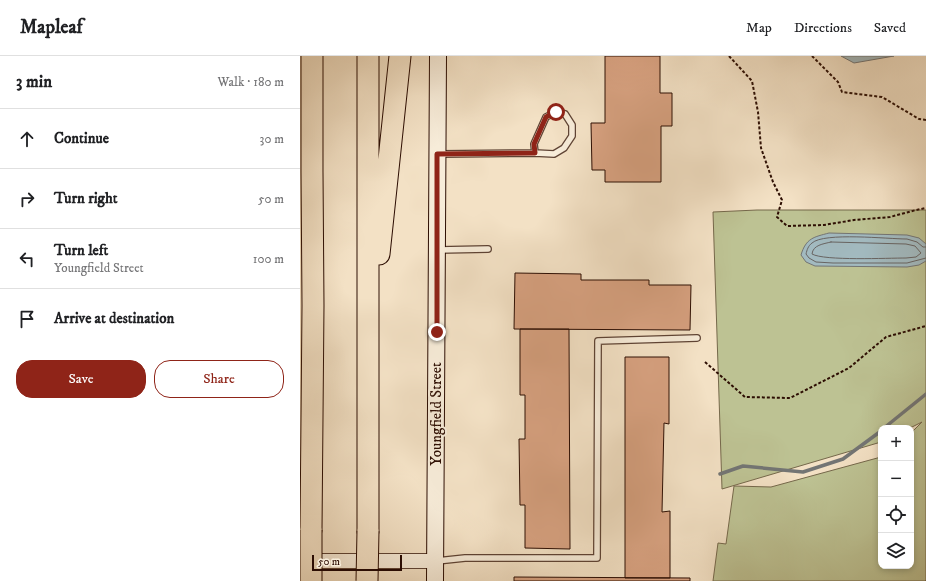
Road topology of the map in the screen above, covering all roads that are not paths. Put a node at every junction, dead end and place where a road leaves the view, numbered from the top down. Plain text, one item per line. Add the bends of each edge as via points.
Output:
1 (312, 56) edge
2 (368, 56) edge
3 (400, 56) edge
4 (438, 56) edge
5 (535, 153) junction
6 (437, 154) junction
7 (488, 249) dead end
8 (437, 250) junction
9 (697, 338) dead end
10 (368, 374) junction
11 (300, 561) edge
12 (435, 561) junction
13 (310, 581) edge
14 (368, 581) edge
15 (435, 581) edge

1 - 13 highway, bridge
2 - 10 highway
3 - 10 highway
4 - 6 main road, Youngfield Street
5 - 5 lane via 554,154 564,148 572,136 572,125 565,114 556,112 546,117 534,144
5 - 6 lane
6 - 8 main road, Youngfield Street
7 - 8 lane
8 - 12 main road, Youngfield Street
9 - 12 lane via 598,341 597,558 465,558
10 - 14 highway, bridge
11 - 12 street
12 - 15 main road, Youngfield Street

